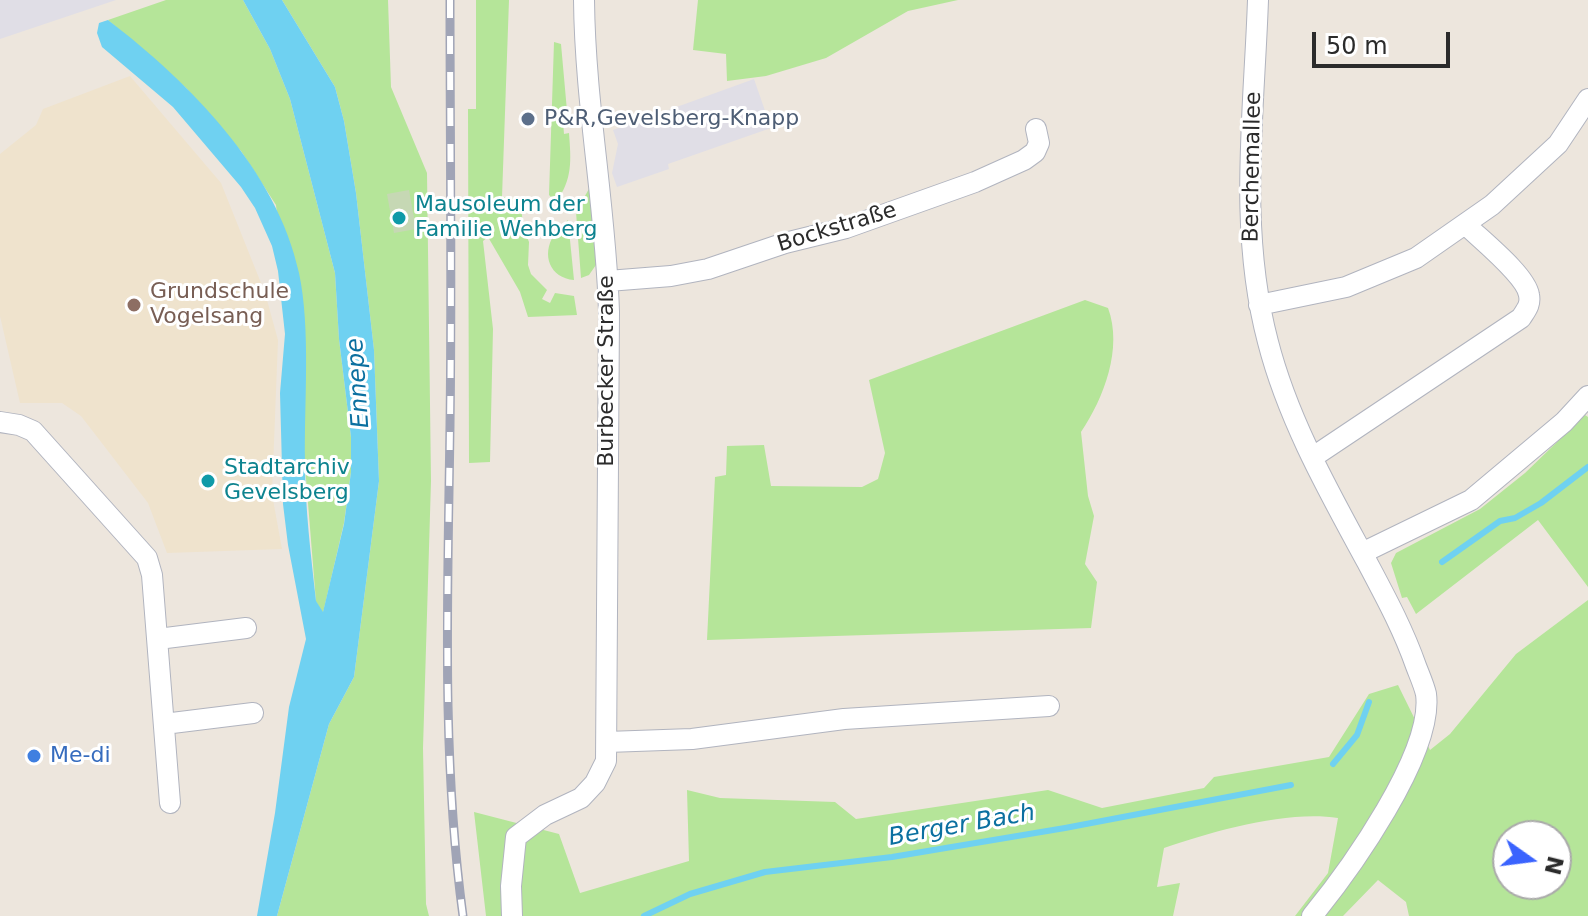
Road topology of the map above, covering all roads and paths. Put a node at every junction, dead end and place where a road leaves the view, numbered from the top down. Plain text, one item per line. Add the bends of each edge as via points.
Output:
1 (584, 0) edge
2 (1258, 0) edge
3 (1588, 99) edge
4 (1036, 129) dead end
5 (1465, 224) junction
6 (608, 281) junction
7 (1259, 305) junction
8 (1588, 396) edge
9 (0, 422) edge
10 (1313, 457) junction
11 (1362, 553) junction
12 (246, 628) dead end
13 (158, 639) junction
14 (1049, 706) dead end
15 (253, 713) dead end
16 (164, 724) junction
17 (607, 742) junction
18 (170, 803) dead end
19 (512, 916) edge
20 (1312, 916) edge

1 - 6 street, Burbecker Straße
2 - 7 street, Berchemallee via 1249,187
3 - 5 street via 1558,144
4 - 6 street, Bockstraße via 1035,152 975,182 846,228 708,269
5 - 7 street via 1416,258 1346,287
5 - 10 street via 1522,280 1529,307 1521,318
6 - 17 street, Burbecker Straße
7 - 10 street, Berchemallee via 1277,372
8 - 11 street via 1471,500
9 - 13 street via 33,431 147,558
10 - 11 street, Berchemallee
11 - 20 street, Berchemallee via 1403,630 1426,695 1422,732 1402,782
12 - 13 street
13 - 16 street
14 - 17 street
15 - 16 street
16 - 18 street
17 - 19 street, Burbecker Straße via 606,761 581,798 516,837

